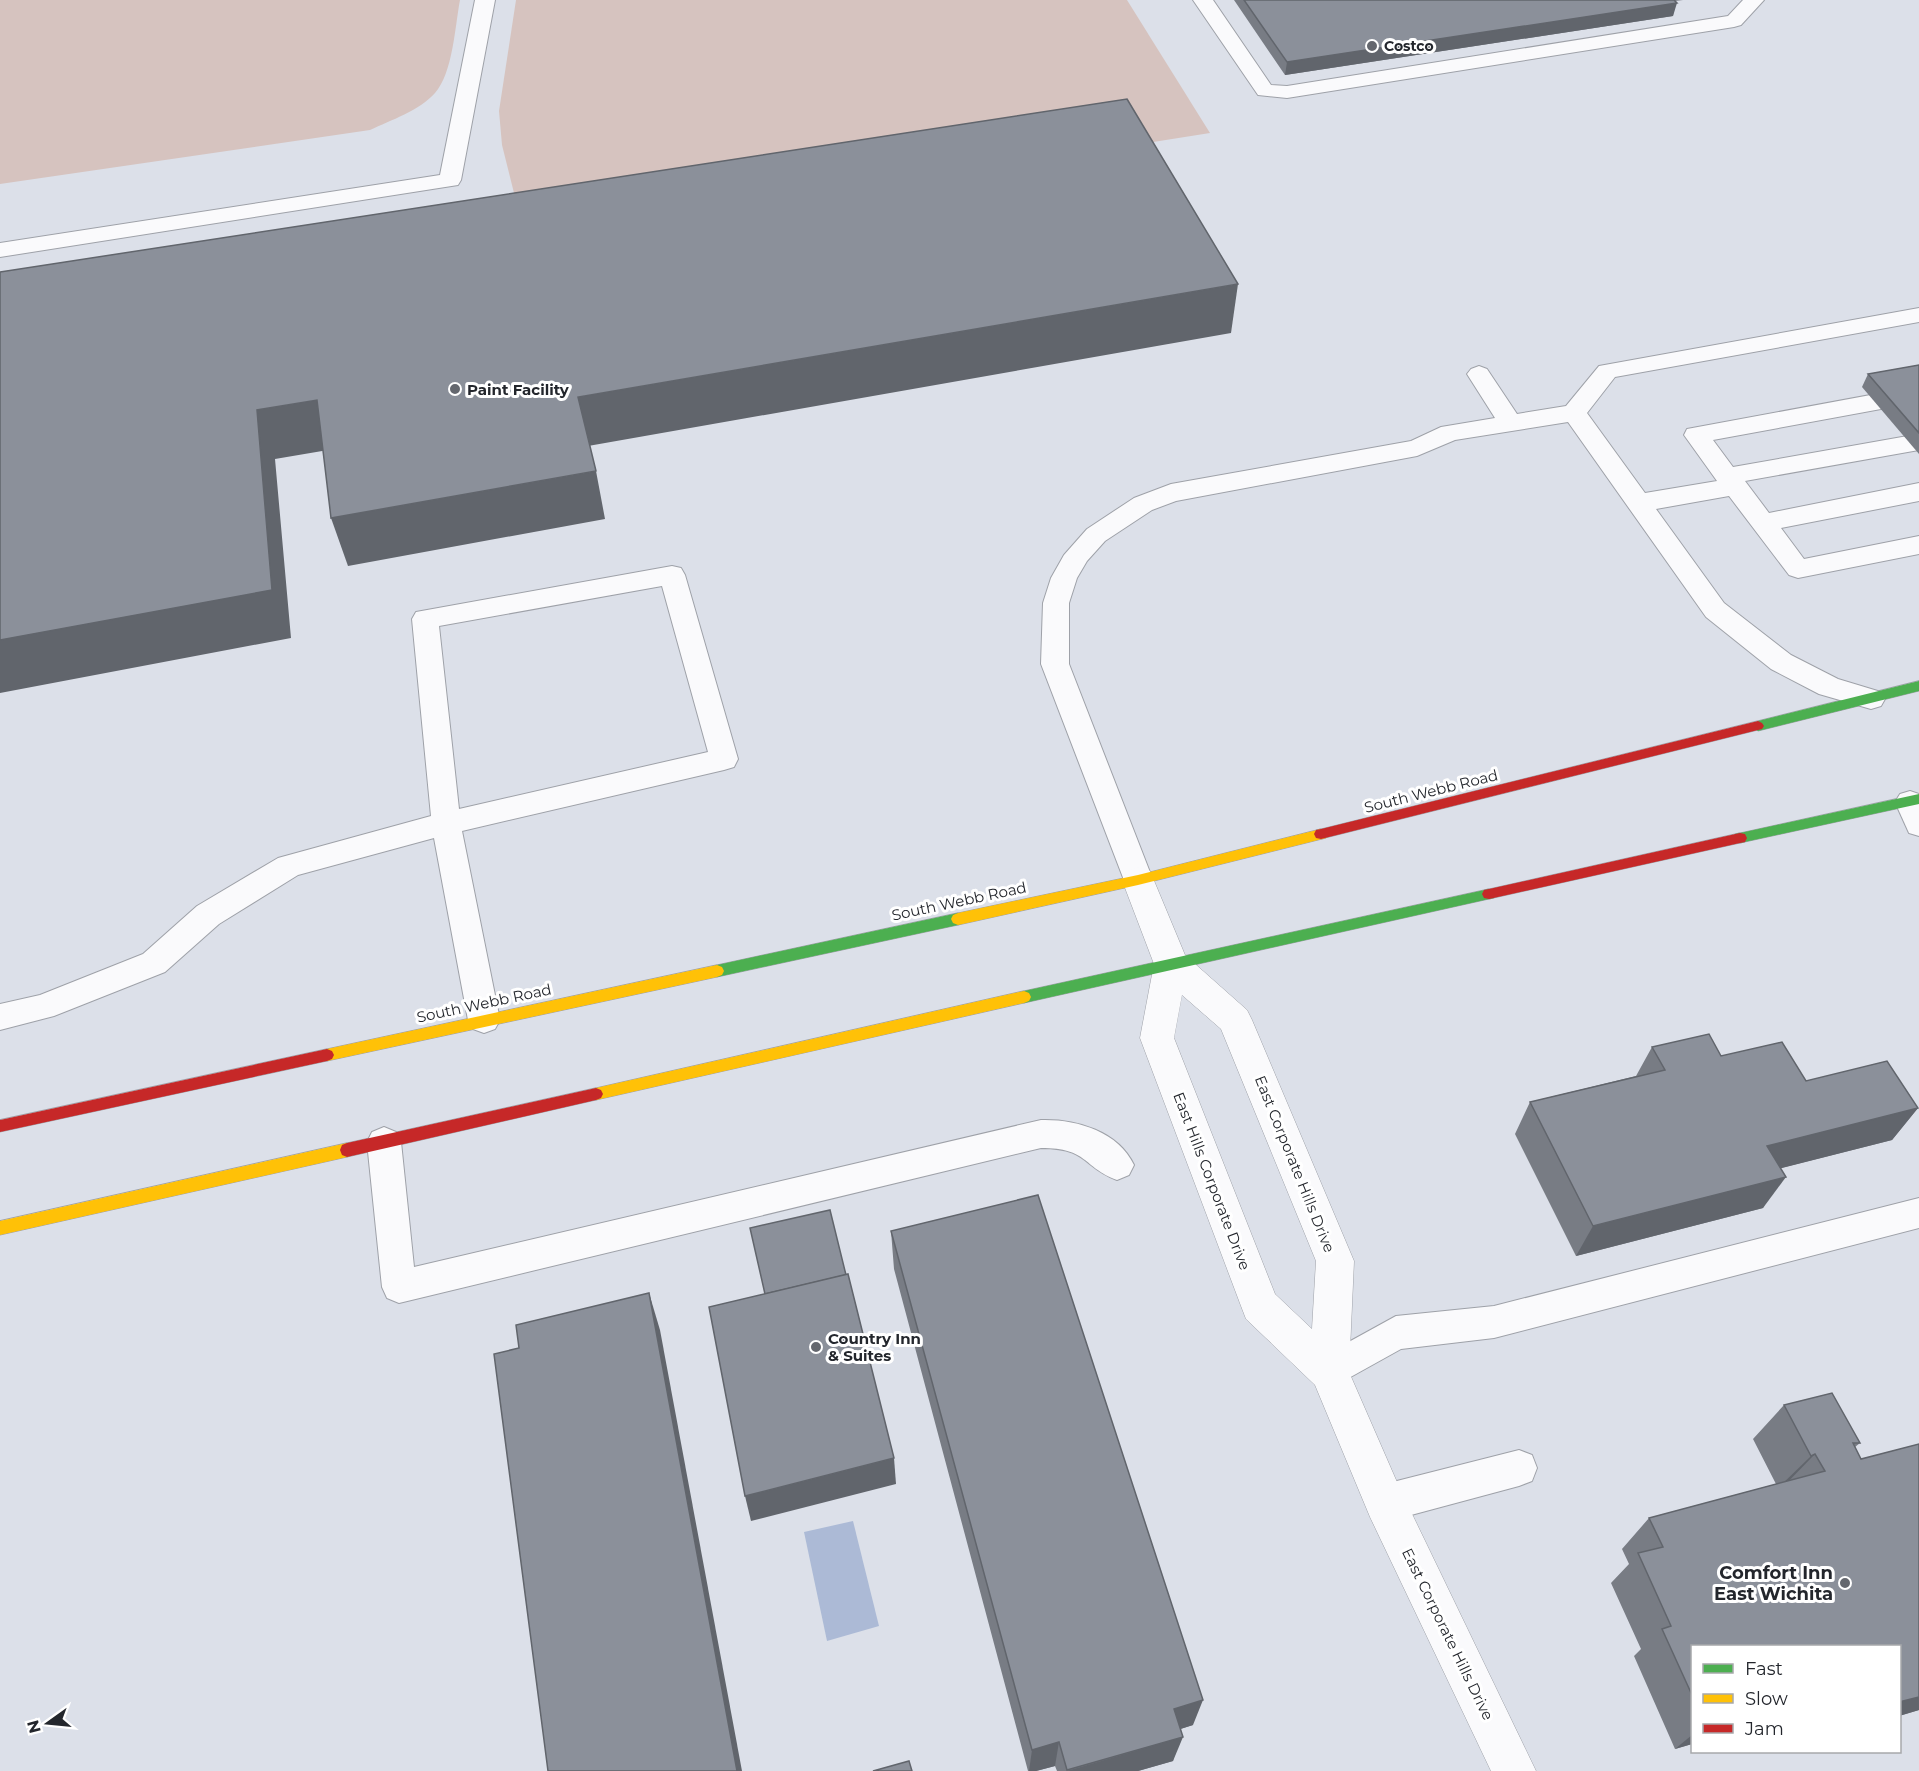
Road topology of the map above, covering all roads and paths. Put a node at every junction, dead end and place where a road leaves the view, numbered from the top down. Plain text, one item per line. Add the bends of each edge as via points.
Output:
1 (485, 0) edge
2 (1203, 0) edge
3 (1754, 0) edge
4 (0, 250) edge
5 (1919, 315) edge
6 (1479, 374) dead end
7 (1919, 394) edge
8 (1574, 412) junction
9 (1510, 422) junction
10 (1919, 442) edge
11 (1732, 481) junction
12 (1919, 492) edge
13 (1639, 503) junction
14 (1763, 523) junction
15 (1919, 545) edge
16 (1919, 686) edge
17 (1871, 699) junction
18 (1916, 809) edge
19 (446, 823) junction
20 (1138, 880) junction
21 (1171, 964) junction
22 (0, 1017) edge
23 (484, 1020) junction
24 (0, 1126) edge
25 (384, 1142) junction
26 (1117, 1165) dead end
27 (1919, 1213) edge
28 (0, 1228) edge
29 (1329, 1372) junction
30 (1519, 1468) dead end
31 (1385, 1503) junction
32 (1514, 1771) edge

1 - 4 lane via 450,180
2 - 3 lane via 1265,91 1287,92 1734,21
5 - 8 lane via 1607,371
6 - 9 lane
7 - 11 lane via 1696,435
8 - 9 lane
8 - 13 lane
9 - 20 lane via 1450,433 1417,448 1171,493 1119,517 1077,555 1056,603 1055,664
10 - 11 lane
11 - 13 lane
11 - 14 lane
12 - 14 lane
13 - 17 lane via 1715,610 1758,647 1808,678
14 - 15 lane via 1798,569
16 - 17 main road, South Webb Road
17 - 20 main road, South Webb Road
18 - 21 main road
19 - 19 lane via 724,759 672,575 425,619
19 - 22 lane via 289,866 208,915 154,963 43,1007
19 - 23 lane
20 - 21 street, East Corporate Hills Drive
20 - 23 main road, South Webb Road
21 - 25 main road
21 - 29 street, East Corporate Hills Drive via 1235,1020 1335,1262
21 - 29 street, East Hills Corporate Drive via 1157,1038 1260,1306
23 - 24 main road, South Webb Road
25 - 26 lane via 399,1287 1041,1134 1078,1137 1106,1153
25 - 28 main road
27 - 29 lane via 1494,1322 1396,1333
29 - 31 street, East Corporate Hills Drive
30 - 31 lane
31 - 32 street, East Corporate Hills Drive

